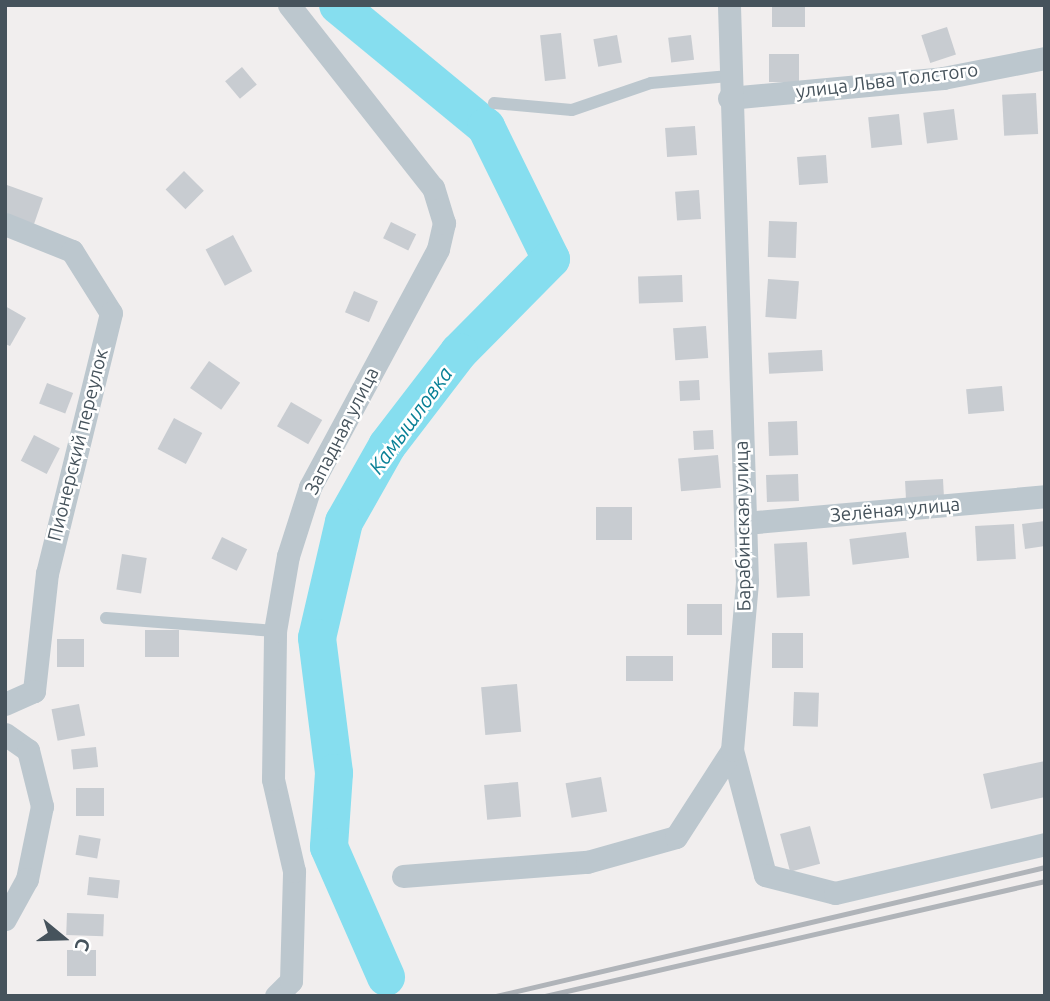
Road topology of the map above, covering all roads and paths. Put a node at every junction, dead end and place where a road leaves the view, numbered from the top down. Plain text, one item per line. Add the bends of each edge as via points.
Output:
1 (289, 5) edge
2 (729, 5) edge
3 (1045, 58) edge
4 (729, 87) junction
5 (494, 103) dead end
6 (5, 224) edge
7 (1045, 496) edge
8 (745, 523) junction
9 (106, 618) dead end
10 (275, 631) junction
11 (5, 704) edge
12 (5, 734) edge
13 (732, 750) junction
14 (1045, 844) edge
15 (403, 876) dead end
16 (5, 919) edge
17 (276, 996) edge

1 - 10 street, Западная улица via 433,188 444,223 438,249 310,487
2 - 4 street, Барабинская улица
3 - 4 street, улица Льва Толстого via 943,78
4 - 5 lane via 651,83 572,110
4 - 8 street, Барабинская улица
6 - 11 street, Пионерский переулок via 72,251 111,313 47,573 34,691
7 - 8 street, Зелёная улица
8 - 13 street, Барабинская улица via 747,582
9 - 10 lane
10 - 17 street, Западная улица via 272,779 293,871 290,981
12 - 16 street via 28,750 42,806 27,879
13 - 14 street via 765,875 835,893
13 - 15 street, Барабинская улица via 676,837 587,862

